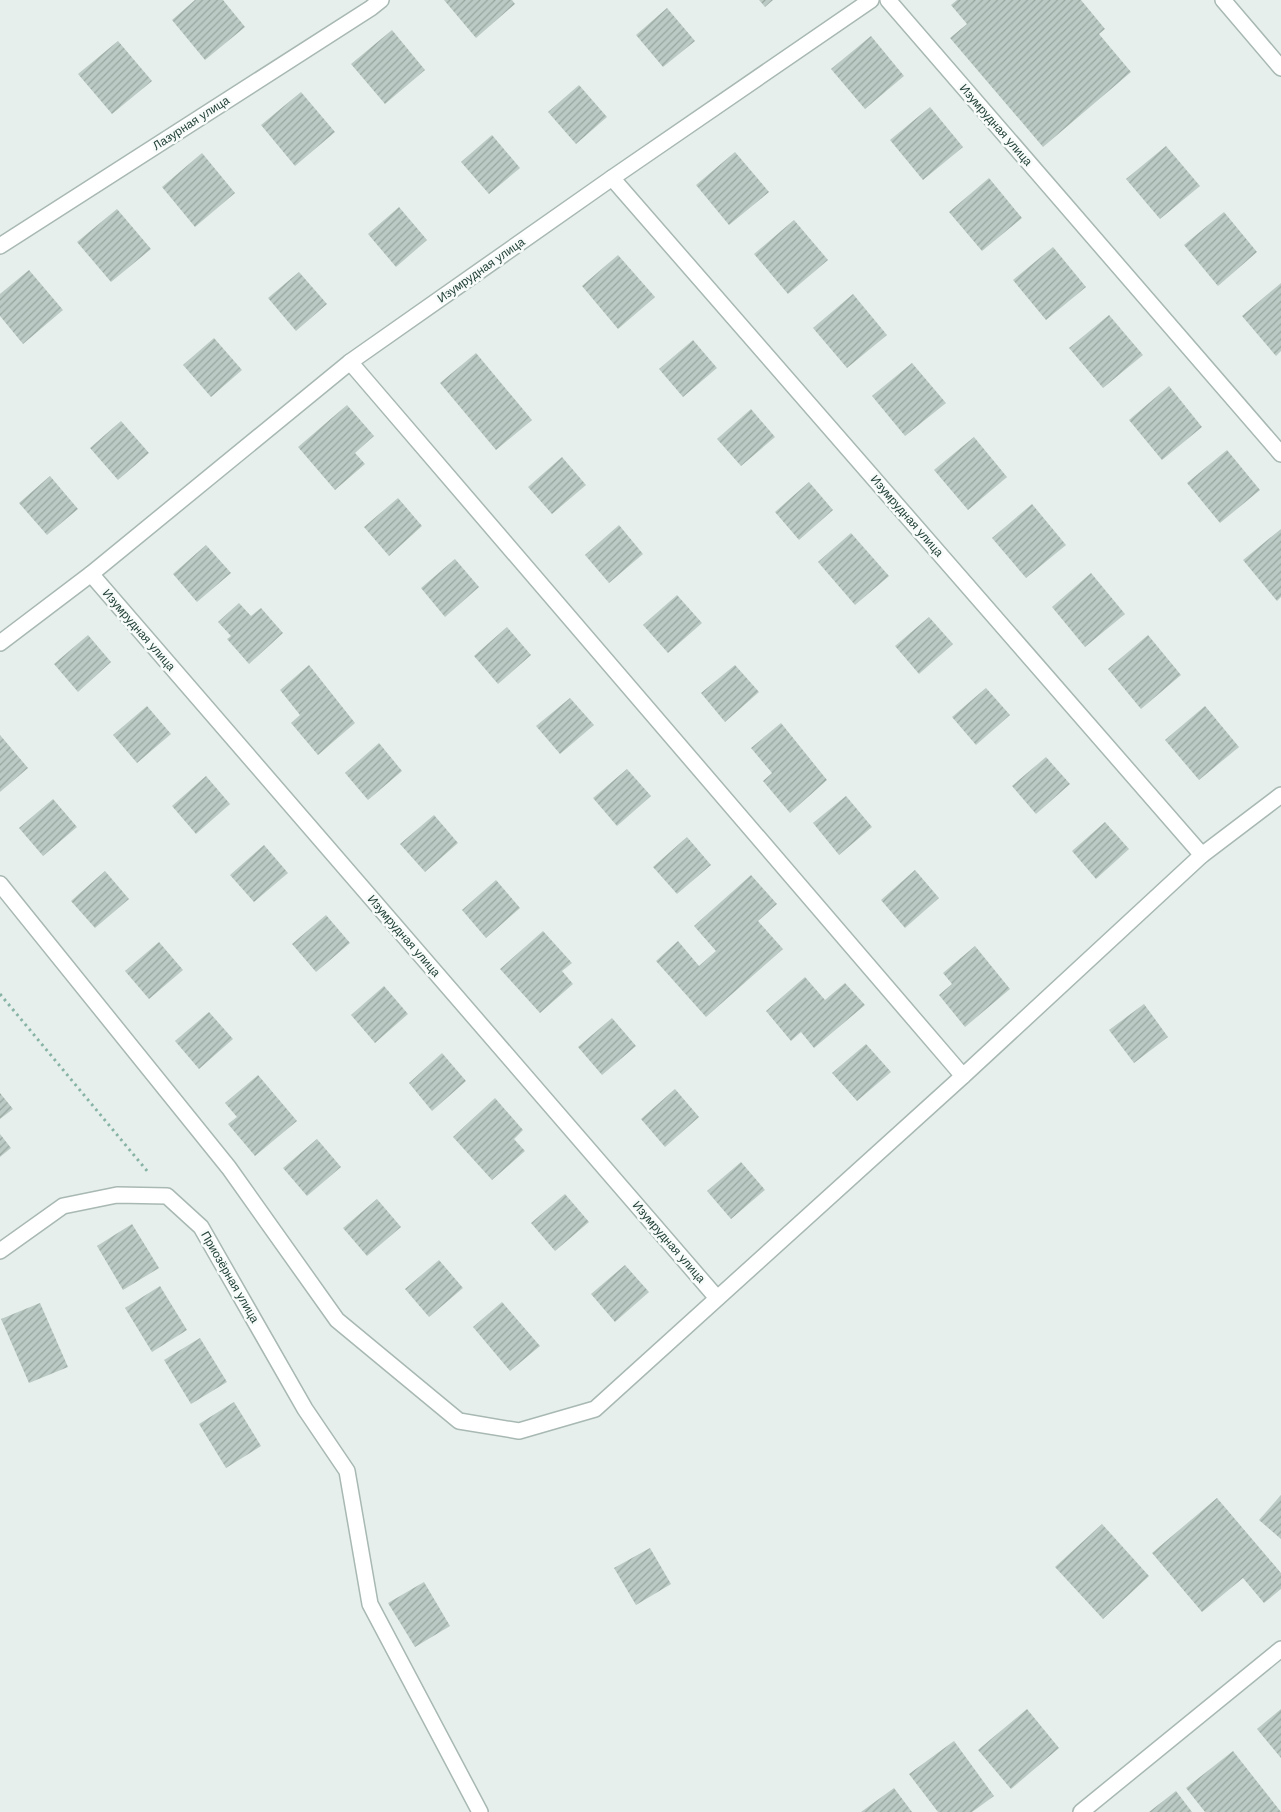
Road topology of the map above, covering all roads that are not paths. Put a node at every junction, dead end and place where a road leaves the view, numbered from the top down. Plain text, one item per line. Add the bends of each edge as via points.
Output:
1 (381, 0) edge
2 (870, 0) edge
3 (888, 0) edge
4 (1223, 0) edge
5 (1281, 68) edge
6 (612, 178) junction
7 (0, 246) edge
8 (350, 362) junction
9 (1281, 454) edge
10 (90, 574) junction
11 (0, 643) edge
12 (1281, 795) edge
13 (1202, 855) junction
14 (0, 884) edge
15 (963, 1076) junction
16 (0, 1251) edge
17 (717, 1298) junction
18 (1281, 1649) edge
19 (480, 1812) edge
20 (1081, 1812) edge

1 - 7 street, Лазурная улица
2 - 6 street, Изумрудная улица
3 - 9 street, Изумрудная улица
4 - 5 street
6 - 8 street, Изумрудная улица
6 - 13 street, Изумрудная улица
8 - 10 street, Изумрудная улица
8 - 15 street
10 - 11 street, Изумрудная улица
10 - 17 street, Изумрудная улица
12 - 13 street
13 - 15 street
14 - 17 street via 229,1168 337,1320 459,1421 519,1432 595,1409
15 - 17 street
16 - 19 street, Приозёрная улица via 63,1206 117,1195 167,1196 201,1226 305,1409 346,1472 370,1604
18 - 20 street

